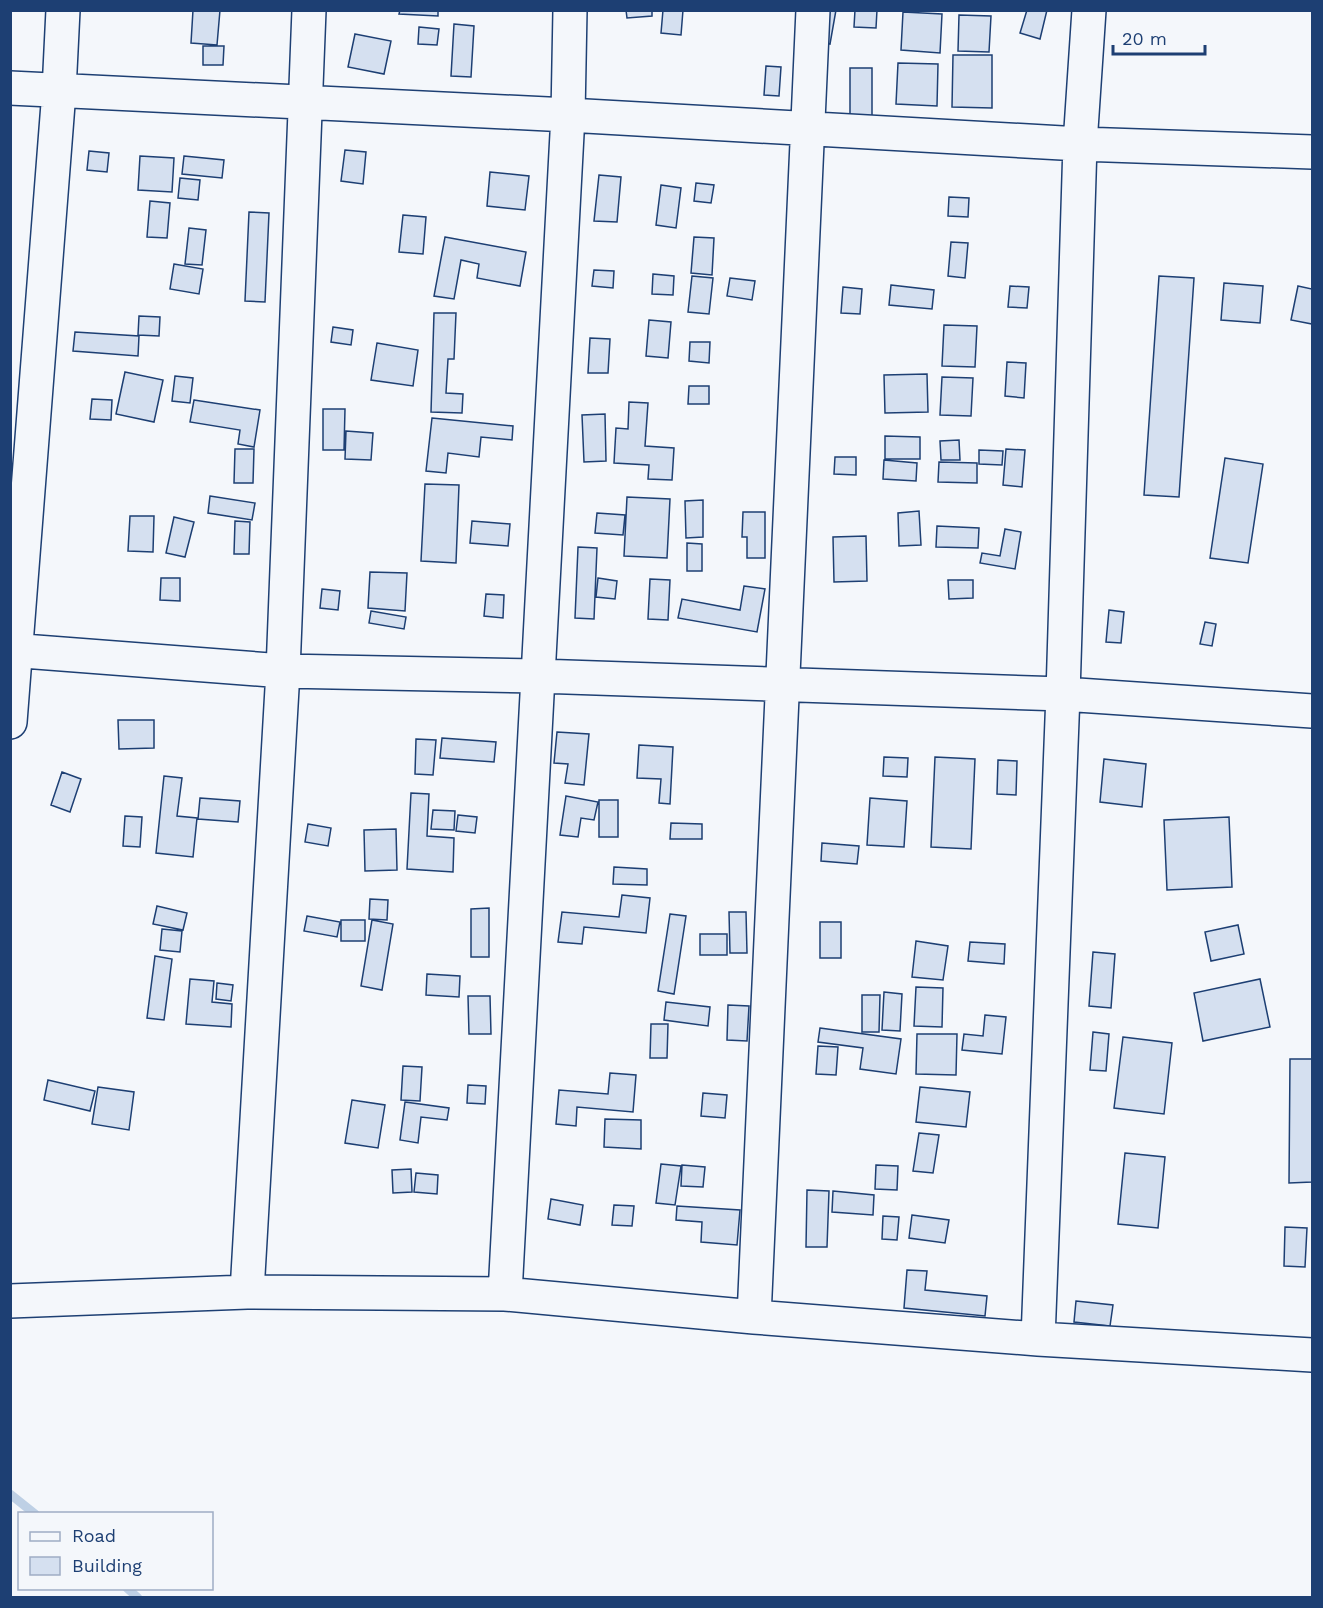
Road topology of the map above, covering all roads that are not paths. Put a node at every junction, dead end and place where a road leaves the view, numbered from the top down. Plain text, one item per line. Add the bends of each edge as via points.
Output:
1 (63, 10) edge
2 (309, 10) edge
3 (570, 10) edge
4 (813, 10) edge
5 (1089, 10) edge
6 (10, 88) edge
7 (59, 91) junction
8 (304, 103) junction
9 (568, 116) junction
10 (807, 128) junction
11 (1080, 144) junction
12 (1312, 152) edge
13 (13, 650) edge
14 (283, 670) junction
15 (538, 676) junction
16 (782, 683) junction
17 (1063, 694) junction
18 (1312, 711) edge
19 (10, 722) edge
20 (247, 1292) junction
21 (505, 1294) junction
22 (10, 1301) edge
23 (754, 1317) junction
24 (1038, 1339) junction
25 (1312, 1355) edge

1 - 7 street
2 - 8 street
3 - 9 street
4 - 10 street
5 - 11 street
6 - 7 street
7 - 8 street
7 - 13 street
8 - 9 street
8 - 14 street
9 - 10 street
9 - 15 street
10 - 11 street
10 - 16 street
11 - 12 street
11 - 17 street
13 - 14 street
13 - 19 street
14 - 15 street
14 - 20 street
15 - 16 street
15 - 21 street
16 - 17 street
16 - 23 street
17 - 18 street
17 - 24 street
20 - 21 street
20 - 22 street
21 - 23 street
23 - 24 street
24 - 25 street

